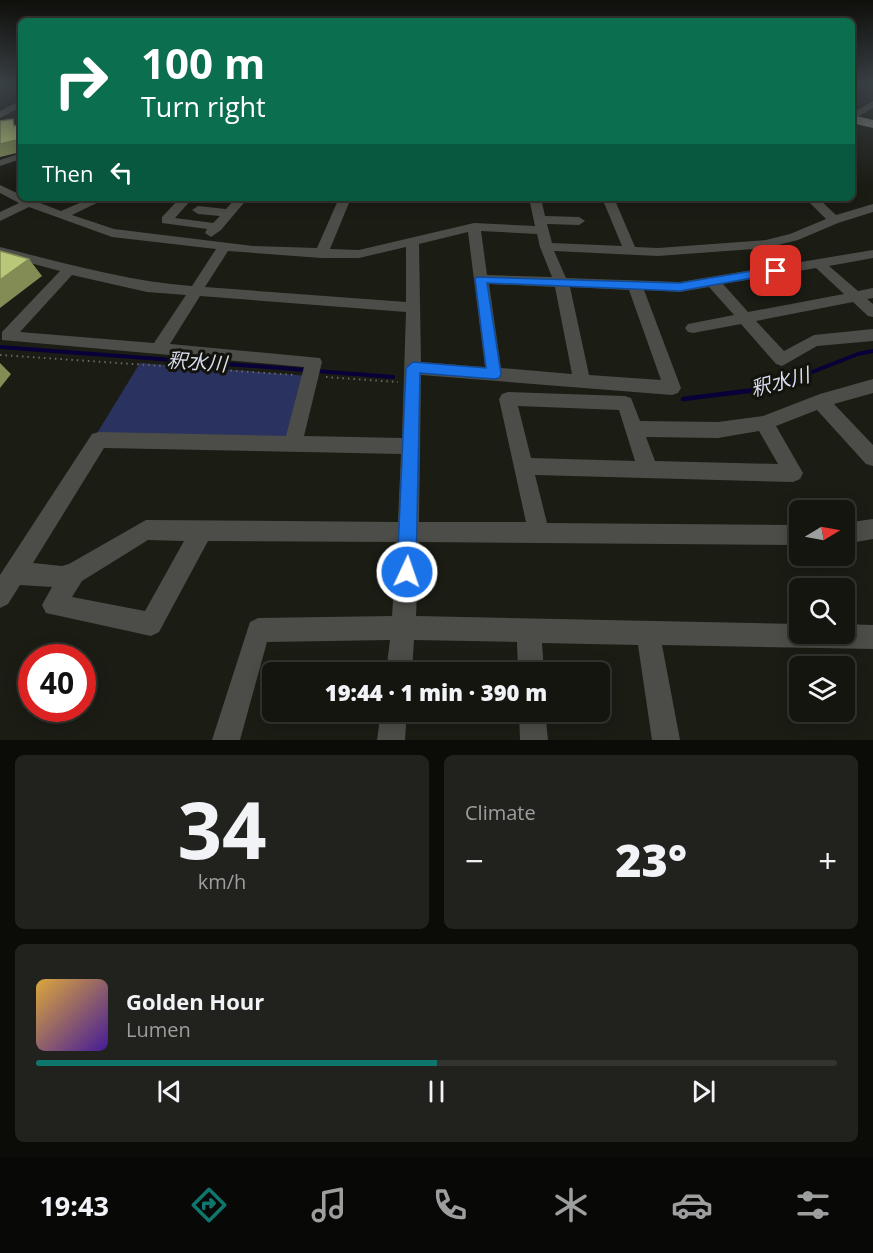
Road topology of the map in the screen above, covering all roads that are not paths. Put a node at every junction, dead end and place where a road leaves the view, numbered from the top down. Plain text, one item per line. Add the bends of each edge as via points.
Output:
1 (855, 119) edge
2 (873, 124) edge
3 (18, 157) edge
4 (0, 163) edge
5 (0, 188) edge
6 (18, 198) edge
7 (24, 201) edge
8 (83, 201) edge
9 (184, 201) edge
10 (239, 201) edge
11 (344, 201) edge
12 (536, 201) edge
13 (609, 201) edge
14 (814, 201) edge
15 (28, 203) junction
16 (873, 208) edge
17 (198, 210) dead end
18 (229, 213) junction
19 (61, 215) junction
20 (0, 217) edge
21 (834, 220) junction
22 (579, 221) dead end
23 (541, 225) junction
24 (217, 227) junction
25 (474, 227) junction
26 (412, 242) junction
27 (201, 245) junction
28 (224, 247) junction
29 (546, 247) junction
30 (630, 250) junction
31 (0, 251) edge
32 (321, 254) junction
33 (873, 254) edge
34 (818, 263) junction
35 (69, 270) junction
36 (481, 279) junction
37 (713, 282) junction
38 (562, 284) junction
39 (635, 286) junction
40 (195, 292) junction
41 (873, 293) edge
42 (856, 296) junction
43 (413, 308) junction
44 (873, 312) edge
45 (745, 318) junction
46 (693, 328) dead end
47 (873, 335) edge
48 (159, 348) junction
49 (494, 374) junction
50 (410, 375) junction
51 (582, 380) junction
52 (873, 386) edge
53 (820, 401) junction
54 (764, 423) junction
55 (634, 429) junction
56 (293, 444) junction
57 (411, 446) junction
58 (873, 458) edge
59 (523, 466) junction
60 (648, 470) junction
61 (202, 530) junction
62 (873, 530) edge
63 (409, 531) junction
64 (855, 532) edge
65 (539, 533) junction
66 (789, 535) edge
67 (15, 573) junction
68 (74, 573) junction
69 (0, 596) edge
70 (404, 628) junction
71 (529, 631) junction
72 (648, 634) junction
73 (873, 637) edge
74 (400, 662) edge
75 (531, 662) edge
76 (393, 722) edge
77 (533, 722) edge
78 (226, 740) edge
79 (391, 740) edge
80 (534, 740) edge
81 (666, 740) edge

1 - 2 main road
3 - 4 street
5 - 6 street
7 - 15 street
8 - 19 street
9 - 24 street via 166,220
10 - 18 street
11 - 32 street
12 - 23 street
13 - 30 street
14 - 21 street
15 - 19 street
15 - 20 street
16 - 21 street
17 - 18 street
18 - 24 street
19 - 27 street via 112,233
21 - 30 street via 766,244
22 - 23 street
23 - 25 street
23 - 29 street
24 - 27 street
25 - 26 street
25 - 36 street
26 - 32 street via 359,254
26 - 43 street
27 - 28 street
28 - 32 street
28 - 40 street
29 - 30 street
29 - 38 street
31 - 35 street
33 - 34 street
34 - 37 street
34 - 42 street
35 - 40 street via 147,287
35 - 48 street via 7,336
36 - 38 street
36 - 49 street
37 - 39 street via 680,287
37 - 45 street
38 - 39 street
38 - 51 street
39 - 51 street via 672,388
40 - 43 street
40 - 48 street
41 - 42 street
42 - 44 street
42 - 45 street
43 - 50 street
45 - 46 street
45 - 47 street via 782,360 814,341
48 - 56 street via 314,362
49 - 50 street
49 - 51 street
50 - 57 street
52 - 53 street
53 - 54 street
53 - 58 street
54 - 55 street via 718,430
54 - 60 street via 793,472
55 - 59 street via 625,403 508,399
55 - 60 street
56 - 57 street
56 - 67 street via 99,440
57 - 63 street
59 - 60 street
59 - 65 street
61 - 63 street
61 - 68 street via 146,530
61 - 68 street via 151,624 54,605
62 - 64 street
63 - 65 street
63 - 70 street
65 - 66 street
67 - 68 street via 62,577
67 - 69 street
70 - 71 street
70 - 74 street
70 - 78 street via 258,630
71 - 72 street
71 - 75 street
72 - 73 street
72 - 81 street
76 - 79 street
77 - 80 street

